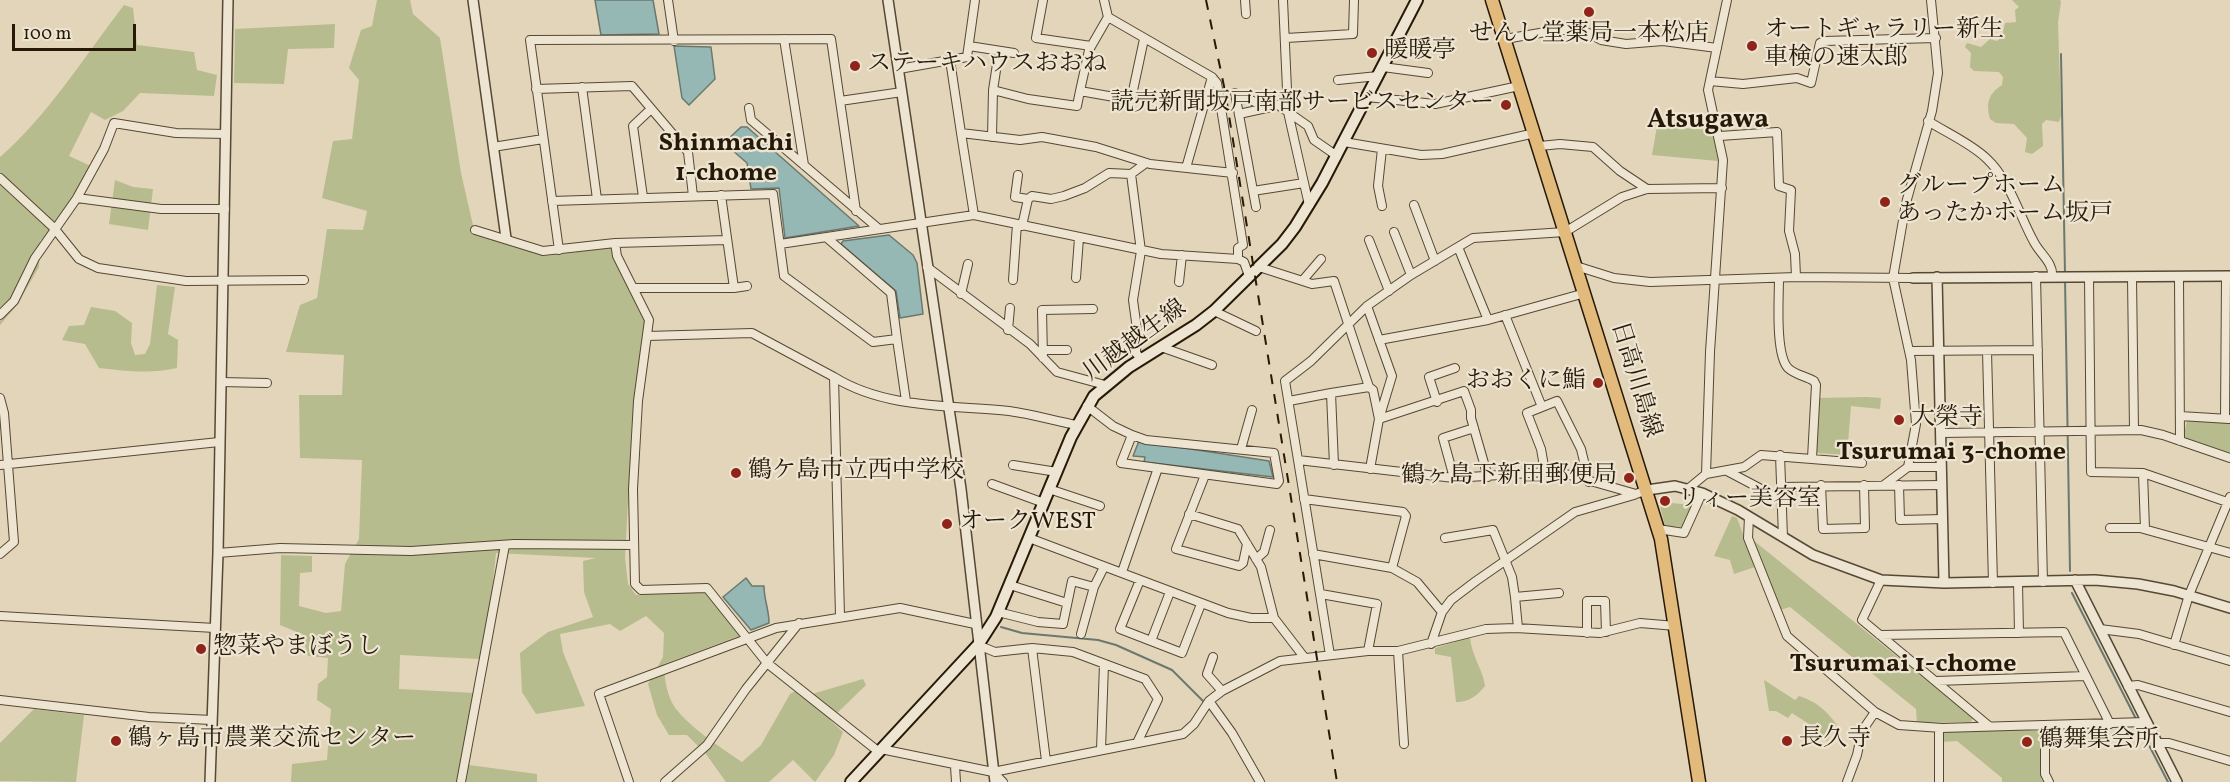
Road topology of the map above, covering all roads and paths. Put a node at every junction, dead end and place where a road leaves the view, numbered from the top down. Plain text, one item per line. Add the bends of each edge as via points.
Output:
1 (228, 0) edge
2 (473, 0) edge
3 (668, 0) edge
4 (888, 0) edge
5 (975, 0) edge
6 (1043, 0) edge
7 (1104, 0) edge
8 (1245, 0) edge
9 (1283, 0) edge
10 (1354, 0) edge
11 (1417, 0) edge
12 (1492, 0) edge
13 (1727, 0) edge
14 (1931, 0) edge
15 (1246, 14) dead end
16 (1108, 17) junction
17 (1286, 38) junction
18 (1936, 38) junction
19 (784, 39) junction
20 (1144, 39) junction
21 (1505, 39) junction
22 (674, 41) junction
23 (969, 46) junction
24 (1091, 46) junction
25 (1717, 48) junction
26 (999, 51) junction
27 (1014, 53) dead end
28 (950, 60) junction
29 (899, 69) junction
30 (1380, 72) junction
31 (1428, 73) dead end
32 (1212, 77) junction
33 (1338, 80) dead end
34 (1710, 81) junction
35 (1520, 86) junction
36 (582, 87) junction
37 (536, 88) junction
38 (993, 90) junction
39 (1080, 91) junction
40 (902, 92) junction
41 (1367, 97) junction
42 (840, 101) junction
43 (1278, 105) junction
44 (749, 108) dead end
45 (651, 109) junction
46 (1288, 112) junction
47 (1239, 114) junction
48 (1928, 121) junction
49 (1536, 133) junction
50 (226, 134) junction
51 (961, 134) junction
52 (1719, 136) junction
53 (992, 137) junction
54 (543, 139) junction
55 (1344, 142) junction
56 (1540, 146) junction
57 (493, 147) junction
58 (1382, 149) junction
59 (1336, 156) junction
60 (1146, 163) junction
61 (804, 166) junction
62 (1186, 168) junction
63 (1233, 173) junction
64 (1131, 174) junction
65 (1018, 175) dead end
66 (0, 178) edge
67 (1304, 183) junction
68 (1722, 188) junction
69 (1647, 189) junction
70 (1253, 191) junction
71 (721, 195) junction
72 (693, 196) junction
73 (77, 198) junction
74 (643, 198) junction
75 (597, 199) junction
76 (1028, 200) junction
77 (552, 201) junction
78 (1309, 205) junction
79 (1414, 205) dead end
80 (1382, 206) dead end
81 (1256, 207) dead end
82 (225, 209) junction
83 (856, 211) junction
84 (974, 215) junction
85 (920, 222) junction
86 (1019, 225) junction
87 (54, 228) junction
88 (475, 230) dead end
89 (879, 230) junction
90 (1394, 232) dead end
91 (1565, 232) junction
92 (506, 238) junction
93 (827, 238) junction
94 (1079, 238) junction
95 (727, 240) junction
96 (1369, 240) dead end
97 (615, 243) junction
98 (780, 244) junction
99 (1458, 247) junction
100 (559, 249) junction
101 (1141, 251) junction
102 (1182, 255) junction
103 (1238, 259) junction
104 (1321, 259) dead end
105 (1435, 261) junction
106 (968, 264) dead end
107 (926, 266) junction
108 (1576, 266) junction
109 (1259, 267) junction
110 (1411, 275) junction
111 (1249, 276) junction
112 (2036, 276) junction
113 (2228, 276) edge
114 (1796, 277) junction
115 (1937, 277) junction
116 (1076, 278) dead end
117 (1779, 278) junction
118 (1893, 278) junction
119 (1913, 278) joint
120 (2052, 278) junction
121 (2089, 278) junction
122 (2132, 278) junction
123 (2180, 278) junction
124 (1716, 279) junction
125 (304, 280) dead end
126 (1013, 280) dead end
127 (1303, 280) junction
128 (224, 281) junction
129 (1179, 282) dead end
130 (747, 286) dead end
131 (633, 288) junction
132 (734, 288) junction
133 (1389, 291) junction
134 (1585, 293) junction
135 (962, 294) junction
136 (1367, 306) junction
137 (1010, 308) dead end
138 (1093, 309) dead end
139 (1214, 311) junction
140 (0, 315) edge
141 (1505, 315) junction
142 (1488, 320) junction
143 (1349, 322) junction
144 (1008, 330) junction
145 (1256, 331) dead end
146 (647, 336) junction
147 (897, 339) junction
148 (1379, 340) junction
149 (1161, 347) junction
150 (1067, 350) dead end
151 (1939, 350) junction
152 (2038, 350) junction
153 (1909, 351) junction
154 (1987, 351) junction
155 (1044, 354) junction
156 (1141, 359) junction
157 (1212, 364) dead end
158 (1455, 368) dead end
159 (834, 377) junction
160 (221, 382) junction
161 (267, 383) dead end
162 (1105, 385) junction
163 (1369, 387) junction
164 (1331, 393) junction
165 (0, 399) edge
166 (906, 401) junction
167 (1289, 401) junction
168 (1437, 402) junction
169 (1087, 406) junction
170 (949, 407) junction
171 (1542, 407) junction
172 (1252, 410) dead end
173 (2180, 416) junction
174 (1379, 419) junction
175 (2228, 419) edge
176 (1077, 425) junction
177 (1474, 428) junction
178 (2089, 429) junction
179 (2134, 430) junction
180 (2041, 431) junction
181 (1990, 432) junction
182 (1942, 433) junction
183 (1132, 435) junction
184 (2181, 441) junction
185 (219, 442) junction
186 (1241, 448) junction
187 (1780, 455) junction
188 (1812, 458) junction
189 (2230, 458) edge
190 (1298, 460) junction
191 (4, 464) edge
192 (1862, 464) dead end
193 (1013, 465) dead end
194 (1334, 465) junction
195 (1908, 467) junction
196 (1941, 467) junction
197 (1158, 468) junction
198 (1370, 469) junction
199 (1726, 471) junction
200 (1057, 472) junction
201 (1545, 472) junction
202 (2144, 473) junction
203 (1706, 474) junction
204 (1205, 475) junction
205 (1488, 477) junction
206 (1454, 478) junction
207 (1589, 482) junction
208 (992, 484) dead end
209 (1942, 484) junction
210 (1821, 485) junction
211 (1884, 485) junction
212 (1899, 485) junction
213 (1864, 486) junction
214 (1781, 487) junction
215 (1689, 488) junction
216 (1049, 489) junction
217 (1641, 492) junction
218 (1702, 493) junction
219 (1305, 499) junction
220 (1782, 500) junction
221 (2229, 500) edge
222 (1044, 503) junction
223 (1100, 506) dead end
224 (1189, 514) junction
225 (1749, 517) junction
226 (1943, 519) junction
227 (2110, 528) dead end
228 (1658, 529) junction
229 (2145, 529) junction
230 (1269, 530) dead end
231 (1783, 537) junction
232 (1029, 538) junction
233 (1445, 538) dead end
234 (505, 544) junction
235 (1247, 544) junction
236 (634, 545) junction
237 (2210, 547) junction
238 (218, 553) junction
239 (2230, 553) edge
240 (0, 554) edge
241 (1313, 554) junction
242 (1256, 560) junction
243 (1506, 561) junction
244 (1104, 567) junction
245 (1392, 568) junction
246 (1122, 572) junction
247 (1140, 580) junction
248 (1881, 580) junction
249 (2075, 580) junction
250 (2018, 582) junction
251 (2043, 582) junction
252 (1944, 583) junction
253 (1993, 583) junction
254 (1010, 585) junction
255 (1094, 587) junction
256 (1170, 592) junction
257 (1559, 593) dead end
258 (1321, 594) junction
259 (2189, 595) junction
260 (1515, 597) junction
261 (1067, 603) junction
262 (1201, 604) junction
263 (2230, 608) edge
264 (998, 612) junction
265 (1443, 612) junction
266 (0, 616) edge
267 (840, 616) junction
268 (1274, 618) junction
269 (799, 623) junction
270 (975, 624) junction
271 (1676, 626) junction
272 (214, 627) junction
273 (1518, 628) junction
274 (2100, 629) junction
275 (1606, 632) junction
276 (1587, 633) junction
277 (2019, 633) junction
278 (1081, 634) dead end
279 (1880, 635) junction
280 (749, 638) junction
281 (1151, 641) junction
282 (1431, 644) junction
283 (978, 645) junction
284 (2174, 645) junction
285 (1032, 648) junction
286 (1368, 651) junction
287 (1398, 651) junction
288 (1330, 654) junction
289 (1213, 657) dead end
290 (1304, 657) junction
291 (2230, 661) edge
292 (767, 663) junction
293 (1104, 664) junction
294 (2086, 676) junction
295 (1936, 681) junction
296 (2128, 686) junction
297 (1222, 690) junction
298 (0, 700) edge
299 (1209, 701) junction
300 (1875, 712) junction
301 (2230, 712) edge
302 (212, 720) junction
303 (2146, 722) junction
304 (2110, 724) junction
305 (2045, 725) junction
306 (1989, 726) junction
307 (1939, 728) junction
308 (1137, 743) junction
309 (2157, 743) junction
310 (1404, 744) dead end
311 (1101, 750) junction
312 (880, 751) junction
313 (1046, 761) junction
314 (2230, 761) edge
315 (955, 766) junction
316 (994, 777) edge
317 (210, 782) edge
318 (460, 782) edge
319 (629, 782) edge
320 (665, 782) edge
321 (851, 782) edge
322 (956, 782) edge
323 (1003, 782) edge
324 (1260, 782) edge
325 (1699, 782) edge
326 (1847, 782) edge
327 (1939, 782) edge
328 (2049, 782) edge
329 (2177, 782) edge

1 - 50 street
2 - 57 street
3 - 22 street
4 - 29 street
5 - 23 street
6 - 24 street via 1036,38
7 - 16 street
8 - 15 street
9 - 17 street
10 - 17 street via 1353,34
11 - 30 main road, 川越越生線
12 - 21 main road, 日高川島線
13 - 25 street
14 - 18 street
16 - 20 street
16 - 24 street
17 - 46 street
18 - 34 street via 1824,41 1820,43 1811,83 1797,78 1743,84
18 - 48 street via 1938,73
19 - 22 street
19 - 42 street via 831,39
19 - 61 street
20 - 32 street
20 - 39 street via 1131,100
21 - 25 street via 1582,30 1601,40 1626,45 1663,41
21 - 35 main road, 日高川島線
22 - 37 street via 530,40
23 - 26 street
23 - 28 street via 967,57
24 - 39 street
25 - 34 street
26 - 27 street
26 - 38 street
28 - 29 street
28 - 51 street
29 - 40 street
30 - 31 street
30 - 33 street
30 - 41 main road, 川越越生線
32 - 62 street
32 - 63 street
34 - 52 street via 1710,103
35 - 41 street via 1435,104
35 - 49 main road, 日高川島線
36 - 37 street
36 - 45 street via 632,86
36 - 75 street
37 - 54 street
38 - 39 street via 1077,106
38 - 53 street
40 - 42 street
40 - 85 street
41 - 55 main road, 川越越生線
42 - 83 street
43 - 46 street
43 - 47 street
43 - 47 street via 1255,102 1235,93
44 - 61 street via 752,120
45 - 72 street via 688,152
45 - 74 street via 633,126
46 - 59 street via 1308,126 1314,140
46 - 67 street
47 - 70 street
48 - 118 street via 1906,203
48 - 120 street via 1992,164 2032,240 2052,267
49 - 56 main road, 日高川島線
49 - 58 street via 1442,154
50 - 73 street via 176,133 114,123
50 - 82 street
51 - 53 street
51 - 84 street
52 - 68 street
52 - 114 street via 1777,132 1779,186 1791,190 1789,231
53 - 60 street via 1042,137 1096,147
54 - 57 street
54 - 77 street
55 - 58 street
55 - 59 main road, 川越越生線
56 - 69 street via 1593,147
56 - 91 main road, 日高川島線
57 - 92 street
58 - 80 street via 1378,186
59 - 78 main road, 川越越生線
60 - 62 street
60 - 64 street
61 - 83 street
62 - 63 street
63 - 103 street via 1243,244 1238,248
64 - 76 street via 1108,173 1064,196 1032,196
64 - 101 street
65 - 76 street via 1015,197
66 - 87 street
67 - 70 street
67 - 78 street
68 - 69 street
68 - 124 street
69 - 91 street via 1622,197
70 - 81 street
71 - 72 street
71 - 95 street
71 - 98 street via 773,194
72 - 74 street
73 - 82 street via 161,209
73 - 87 street
74 - 75 street
75 - 77 street
76 - 86 street
77 - 100 street
78 - 109 main road, 川越越生線 via 1282,244
79 - 105 street
82 - 128 street
83 - 89 street
84 - 85 street
84 - 86 street
85 - 89 street
85 - 107 street
86 - 94 street
86 - 126 street
87 - 128 street via 79,259 98,268 186,281
87 - 140 street via 14,301
88 - 92 street
89 - 93 street
90 - 110 street
91 - 99 street via 1488,235
91 - 108 main road, 日高川島線
92 - 100 street via 543,251
93 - 98 street
93 - 147 street via 891,293
94 - 101 street
94 - 116 street
95 - 97 street
95 - 132 street
96 - 133 street
97 - 100 street
97 - 131 street via 616,256
98 - 147 street via 784,276 873,342
99 - 105 street
99 - 142 street
101 - 102 street
101 - 156 street via 1133,300 1136,353
102 - 103 street
102 - 129 street
103 - 111 street via 1244,262
104 - 127 street
105 - 110 street
106 - 135 street
107 - 135 street
107 - 170 street
108 - 124 street via 1614,278 1650,282
108 - 134 main road, 日高川島線
109 - 111 main road, 川越越生線
109 - 127 street
110 - 133 street
111 - 139 main road, 川越越生線
112 - 115 street
112 - 120 street
112 - 152 street
113 - 123 street
113 - 175 street
114 - 117 street
114 - 118 street
115 - 119 street
115 - 151 street
117 - 124 street
117 - 188 street via 1784,361 1816,385
118 - 119 street
118 - 153 street
120 - 121 street
121 - 122 street
121 - 178 street
122 - 123 street
122 - 179 street
123 - 173 street
124 - 203 street
125 - 128 street
127 - 143 street via 1312,285 1334,281
128 - 160 street
130 - 132 street
131 - 132 street
131 - 146 street via 649,320
133 - 136 street
134 - 141 street
134 - 217 main road, 日高川島線
135 - 144 street
136 - 143 street
136 - 148 street
137 - 144 street
138 - 155 street via 1042,310
139 - 145 street
139 - 149 main road, 川越越生線
141 - 142 street
141 - 171 street
142 - 148 street
143 - 163 street
143 - 167 street via 1285,381
144 - 155 street
146 - 159 street via 752,333
146 - 236 street via 633,489
147 - 166 street
148 - 174 street via 1392,376
149 - 156 main road, 川越越生線
149 - 157 street
150 - 155 street
151 - 153 street
151 - 154 street
151 - 182 street
152 - 154 street
152 - 180 street
153 - 195 street via 1916,424
154 - 181 street
155 - 162 street via 1058,372
156 - 162 main road, 川越越生線
158 - 168 street via 1429,377
159 - 166 street via 851,387
159 - 267 street
160 - 161 street
160 - 185 street
162 - 169 main road, 川越越生線
163 - 164 street
163 - 174 street
164 - 167 street
164 - 194 street
165 - 191 street
166 - 170 street
167 - 190 street
168 - 174 street
168 - 177 street via 1464,391
169 - 176 main road, 川越越生線
169 - 183 street
170 - 176 street via 1011,411
170 - 270 street
171 - 201 street via 1527,414
171 - 207 street via 1557,401 1581,449
172 - 186 street
173 - 175 street
173 - 184 street
174 - 198 street
176 - 200 main road, 川越越生線
177 - 205 street
177 - 206 street via 1443,438
178 - 179 street
178 - 180 street
178 - 202 street via 2092,474
179 - 184 street
180 - 181 street
180 - 251 street
181 - 182 street
181 - 253 street
182 - 196 street
183 - 186 street via 1146,440
183 - 197 street via 1121,463
184 - 189 street
185 - 191 street
185 - 238 street
186 - 204 street via 1274,453 1280,481 1277,484
187 - 188 street
187 - 199 street via 1757,456 1744,468
187 - 214 street
188 - 192 street
190 - 194 street
190 - 219 street
191 - 240 street via 14,542
193 - 200 street
194 - 198 street
195 - 196 street
195 - 211 street
196 - 209 street
197 - 204 street
197 - 246 street
198 - 206 street
199 - 203 street
199 - 220 street
200 - 216 main road, 川越越生線
201 - 205 street
201 - 207 street
202 - 221 street
202 - 229 street
203 - 215 street
204 - 224 street
205 - 206 street
207 - 217 street
208 - 222 street
209 - 212 street
209 - 226 street
210 - 213 street
210 - 213 street via 1823,529 1865,528
210 - 214 street
211 - 212 street
211 - 213 street
212 - 226 street via 1900,520
214 - 220 street
215 - 217 street via 1665,486
215 - 218 street
216 - 222 main road, 川越越生線
216 - 223 street
217 - 228 main road, 日高川島線
217 - 243 street via 1575,512
218 - 225 street
218 - 228 street via 1684,533
219 - 241 street
219 - 245 street via 1403,512 1406,516
220 - 231 street
221 - 237 street
222 - 232 main road, 川越越生線
224 - 235 street via 1238,529
224 - 235 street via 1176,549 1239,566
225 - 231 street
225 - 300 street via 1748,538 1787,636
226 - 252 street
227 - 229 street
228 - 271 main road, 日高川島線
229 - 237 street
230 - 242 street via 1264,552
231 - 248 street via 1822,560
232 - 244 street
232 - 254 main road, 川越越生線
233 - 243 street via 1493,530
234 - 236 street
234 - 238 street via 411,551 280,548
234 - 318 street
235 - 242 street
236 - 280 street via 635,584 641,590 706,588
237 - 239 street
237 - 259 street
238 - 272 street
241 - 245 street
241 - 258 street
242 - 268 street
243 - 260 street
243 - 265 street via 1453,599
244 - 246 street
244 - 255 street
245 - 265 street via 1417,582
246 - 247 street
247 - 256 street
247 - 281 street via 1120,629
248 - 252 street
248 - 279 street via 1862,620
249 - 251 street
249 - 259 street via 2138,584
249 - 274 street
250 - 251 street
250 - 253 street
250 - 277 street
252 - 253 street
254 - 261 street
254 - 264 main road, 川越越生線
255 - 261 street via 1072,581
255 - 278 street
256 - 262 street
256 - 281 street
257 - 260 street
258 - 286 street via 1377,604
258 - 288 street
259 - 263 street
259 - 284 street
260 - 273 street
261 - 264 street via 1063,624
262 - 268 street via 1251,618
262 - 281 street via 1182,653
264 - 283 main road, 川越越生線
265 - 282 street
266 - 272 street
267 - 269 street
267 - 270 street via 900,608
268 - 290 street
269 - 280 street
269 - 292 street
270 - 283 street
271 - 275 street via 1640,623
271 - 325 main road, 日高川島線
272 - 302 street
273 - 276 street
273 - 282 street via 1486,629
274 - 284 street via 2139,634
274 - 296 street
275 - 276 street
275 - 276 street via 1605,601 1587,601
277 - 279 street
277 - 294 street via 2064,632
279 - 295 street
280 - 292 street
280 - 319 street via 599,694
282 - 287 street
283 - 285 street via 995,652
283 - 312 main road, 川越越生線
283 - 316 street
284 - 291 street
285 - 293 street via 1073,652
285 - 313 street
286 - 287 street
286 - 288 street
287 - 310 street
288 - 290 street
289 - 297 street via 1207,674
290 - 297 street via 1280,661
292 - 312 street
292 - 320 street via 707,745
293 - 308 street via 1145,679 1158,699
293 - 311 street
294 - 295 street
294 - 304 street
295 - 306 street
296 - 301 street via 2138,685
296 - 303 street
297 - 299 street
298 - 302 street
299 - 308 street via 1183,734
299 - 324 street
300 - 307 street via 1899,725
300 - 326 street via 1862,731
302 - 317 street
303 - 304 street
303 - 309 street
304 - 305 street
305 - 306 street
305 - 328 street via 2045,774
306 - 307 street
307 - 327 street
308 - 311 street
309 - 314 street
309 - 329 street
311 - 313 street
312 - 315 street
312 - 321 main road, 川越越生線
313 - 316 street
315 - 316 street
315 - 322 street
316 - 323 street

